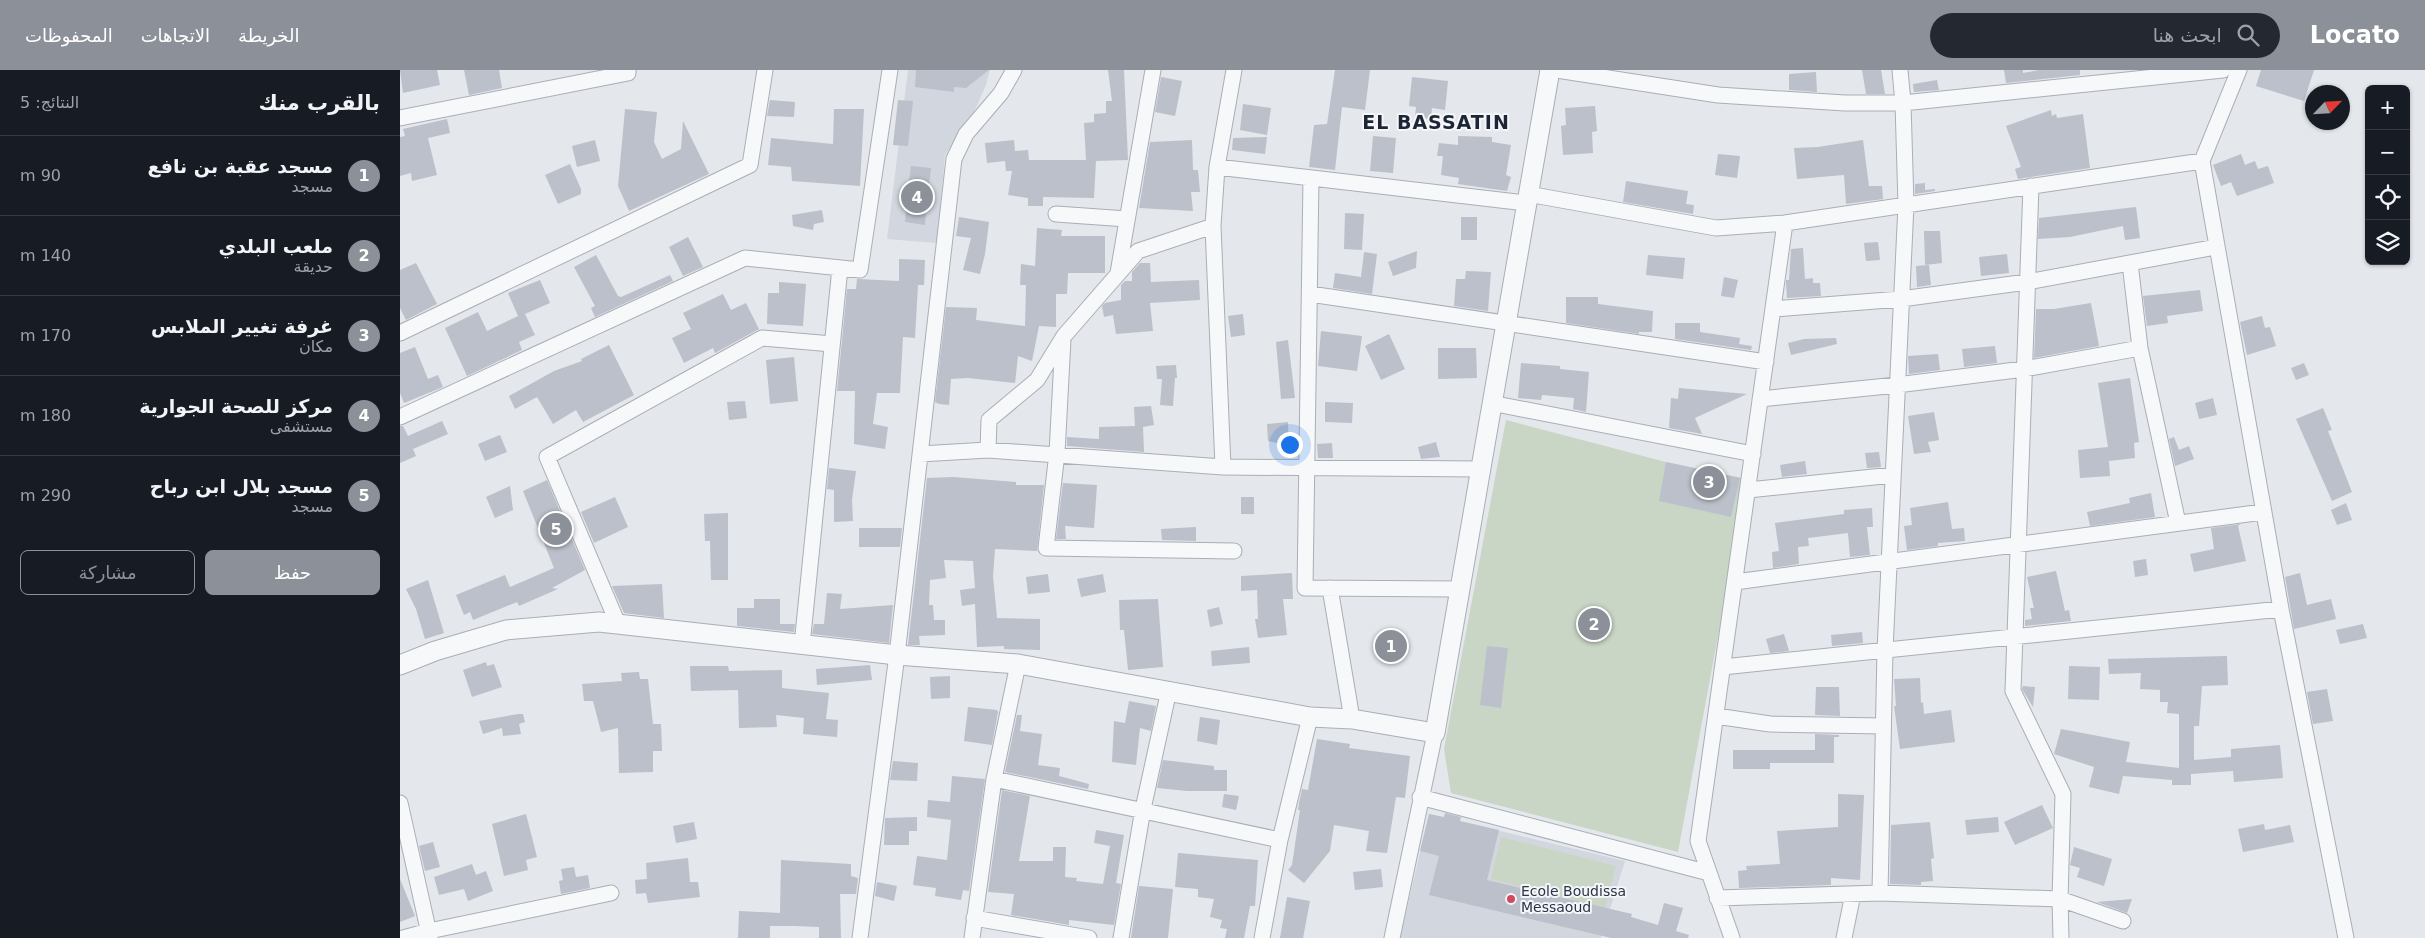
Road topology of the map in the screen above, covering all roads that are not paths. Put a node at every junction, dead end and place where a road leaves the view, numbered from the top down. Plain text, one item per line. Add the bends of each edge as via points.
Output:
1 (628, 70) edge
2 (764, 70) edge
3 (890, 70) edge
4 (1014, 70) edge
5 (1154, 70) edge
6 (1234, 70) edge
7 (1550, 70) edge
8 (1557, 70) edge
9 (1900, 70) edge
10 (2223, 70) edge
11 (2239, 70) edge
12 (1903, 104) junction
13 (400, 118) edge
14 (2202, 161) junction
15 (1217, 167) junction
16 (1311, 178) junction
17 (2031, 186) junction
18 (1527, 198) junction
19 (1906, 205) junction
20 (1056, 214) dead end
21 (1127, 219) junction
22 (1785, 223) junction
23 (1213, 226) junction
24 (2216, 247) junction
25 (2130, 263) junction
26 (840, 268) junction
27 (1118, 275) junction
28 (2027, 282) junction
29 (1310, 294) junction
30 (1901, 299) junction
31 (1773, 309) junction
32 (1505, 322) junction
33 (400, 333) edge
34 (1064, 336) junction
35 (832, 344) junction
36 (2140, 348) junction
37 (1766, 362) junction
38 (2024, 369) junction
39 (1897, 385) junction
40 (1760, 399) junction
41 (1491, 403) junction
42 (400, 417) edge
43 (988, 450) junction
44 (1057, 453) junction
45 (920, 454) junction
46 (1753, 454) junction
47 (1223, 467) junction
48 (1308, 468) junction
49 (1480, 469) junction
50 (1893, 475) junction
51 (1748, 490) junction
52 (2263, 512) junction
53 (2178, 523) junction
54 (2017, 544) junction
55 (1234, 551) dead end
56 (1889, 560) junction
57 (1735, 582) junction
58 (1330, 588) junction
59 (1458, 588) junction
60 (2281, 609) junction
61 (618, 624) junction
62 (2013, 636) junction
63 (802, 645) junction
64 (1884, 650) junction
65 (897, 656) junction
66 (1018, 664) junction
67 (400, 665) edge
68 (1723, 667) junction
69 (1169, 690) junction
70 (1716, 716) junction
71 (1310, 717) junction
72 (1352, 719) junction
73 (1883, 726) junction
74 (1434, 733) junction
75 (994, 779) junction
76 (1420, 797) junction
77 (400, 803) edge
78 (1144, 809) junction
79 (1280, 840) junction
80 (1708, 873) junction
81 (611, 893) dead end
82 (1880, 893) junction
83 (1853, 894) junction
84 (1717, 898) junction
85 (2060, 899) junction
86 (974, 918) junction
87 (2123, 921) dead end
88 (430, 934) edge
89 (403, 938) edge
90 (860, 938) edge
91 (972, 938) edge
92 (1089, 938) edge
93 (1121, 938) edge
94 (1262, 938) edge
95 (1392, 938) edge
96 (1732, 938) edge
97 (1844, 938) edge
98 (2061, 938) edge
99 (2346, 938) edge

1 - 13 street via 628,73
2 - 33 street via 750,165
3 - 26 street via 860,270
4 - 45 street via 1001,93 966,134 954,159
5 - 21 street
6 - 15 street
7 - 18 street
8 - 12 street via 1718,95 1845,104
9 - 12 street
10 - 12 street
11 - 14 street
12 - 19 street
14 - 17 street
14 - 24 street
15 - 16 street
15 - 23 street
16 - 18 street
16 - 29 street
17 - 19 street
17 - 28 street
18 - 22 street via 1716,228
18 - 32 street
19 - 22 street
19 - 30 street
20 - 21 street
21 - 27 street
22 - 31 street
23 - 27 street via 1138,251
23 - 47 street
24 - 25 street
24 - 52 street
25 - 28 street
25 - 36 street
26 - 35 street
26 - 42 street via 745,258
27 - 34 street
28 - 30 street
28 - 38 street
29 - 32 street
29 - 48 street
30 - 31 street
30 - 39 street
31 - 37 street
32 - 37 street
32 - 41 street
34 - 43 street via 1037,380 989,420
34 - 44 street
35 - 61 street via 762,338 547,457
35 - 63 street
36 - 38 street
36 - 53 street
37 - 40 street
38 - 39 street
38 - 54 street
39 - 40 street
39 - 50 street
40 - 46 street
41 - 46 street
41 - 49 street
43 - 44 street
43 - 45 street
44 - 47 street
44 - 55 street via 1046,548
45 - 65 street
46 - 51 street
47 - 48 street
48 - 49 street
48 - 58 street via 1305,588
49 - 59 street
50 - 51 street
50 - 56 street
51 - 57 street
52 - 53 street
52 - 60 street
53 - 54 street
54 - 56 street
54 - 62 street
56 - 57 street
56 - 64 street
57 - 68 street
58 - 59 street
58 - 72 street
59 - 74 street
60 - 62 street
60 - 99 street
61 - 63 street
61 - 67 street via 599,622 506,630
62 - 64 street
62 - 85 street via 2012,691 2063,794
63 - 65 street
64 - 68 street
64 - 73 street
65 - 66 street
65 - 90 street
66 - 69 street
66 - 75 street
68 - 70 street
69 - 71 street
69 - 78 street
70 - 73 street via 1770,724
70 - 80 street via 1698,842
71 - 72 street
71 - 79 street
72 - 74 street
73 - 82 street
74 - 76 street
75 - 78 street
75 - 86 street
76 - 80 street
76 - 95 street
77 - 88 street
78 - 79 street
78 - 93 street
79 - 94 street
80 - 84 street
81 - 88 street
82 - 83 street
82 - 85 street
83 - 84 street
83 - 97 street
84 - 96 street
85 - 87 street
85 - 98 street
86 - 91 street
86 - 92 street
88 - 89 street

